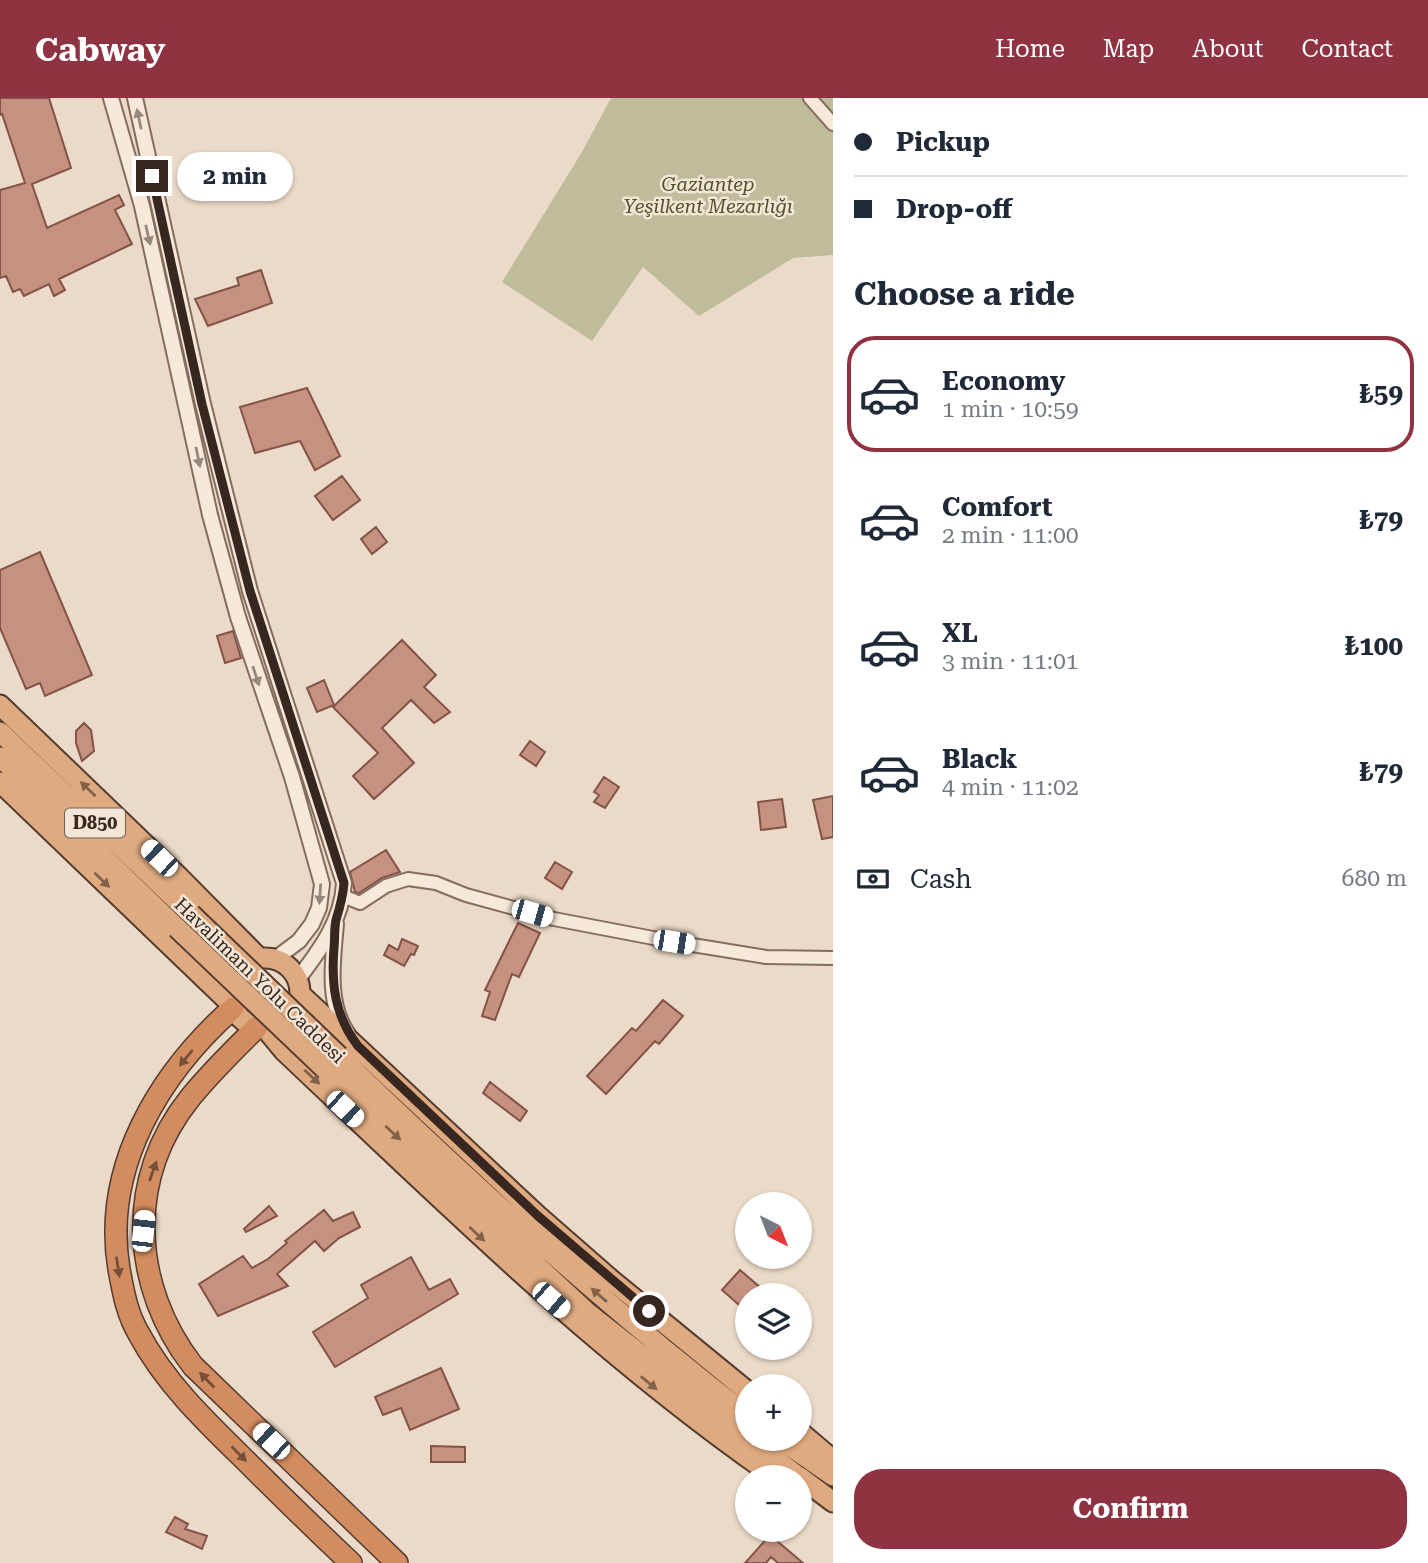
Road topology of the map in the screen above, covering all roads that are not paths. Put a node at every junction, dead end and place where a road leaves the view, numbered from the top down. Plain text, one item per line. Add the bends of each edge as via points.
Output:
1 (111, 98) edge
2 (135, 98) edge
3 (810, 98) edge
4 (833, 124) edge
5 (0, 705) edge
6 (0, 732) edge
7 (0, 757) edge
8 (0, 782) edge
9 (344, 897) junction
10 (184, 921) junction
11 (336, 921) junction
12 (267, 958) junction
13 (833, 958) edge
14 (299, 987) junction
15 (232, 1006) junction
16 (261, 1028) junction
17 (358, 1046) junction
18 (332, 1063) junction
19 (735, 1381) edge
20 (735, 1406) edge
21 (735, 1429) edge
22 (812, 1442) edge
23 (764, 1451) edge
24 (797, 1451) edge
25 (833, 1460) edge
26 (759, 1465) edge
27 (783, 1465) edge
28 (833, 1476) edge
29 (309, 1477) junction
30 (812, 1487) edge
31 (812, 1496) edge
32 (833, 1504) edge
33 (349, 1563) edge
34 (397, 1563) edge
35 (408, 1563) edge

1 -> 12 street via 142,206 210,515 321,884 312,924 299,941
9 -> 2 street via 344,883 250,591 202,404
3 - 4 street
12 -> 5 highway
6 - 10 highway, Havalimanı Yolu Caddesi / D850
7 - 10 highway, Havalimanı Yolu Caddesi / D850
8 -> 15 highway
9 - 11 street
9 - 13 street via 360,903 386,886 408,879 594,927 766,957
10 - 18 highway, Havalimanı Yolu Caddesi / D850, bridge
11 - 14 street
11 - 17 street via 333,989 344,1028
12 - 14 highway via 289,967
12 - 15 highway via 244,964 233,977
14 - 16 highway via 292,1016 280,1025
14 - 17 highway
15 - 16 highway via 243,1021
15 -> 33 highway via 169,1078 139,1127 124,1167 115,1244 124,1297 137,1332 157,1364 201,1416
16 -> 26 highway via 535,1286 649,1384
29 -> 16 highway via 193,1366 174,1341 147,1273 143,1231 148,1184 162,1144 189,1099
17 - 19 highway via 538,1216
20 -> 18 highway, Havalimanı Yolu Caddesi / D850 via 673,1358
18 -> 21 highway, Havalimanı Yolu Caddesi / D850 via 588,1313
22 - 25 highway
23 - 27 highway, Havalimanı Yolu Caddesi / D850
24 - 28 highway
29 - 34 highway
29 - 35 highway
30 - 32 highway, Havalimanı Yolu Caddesi / D850
31 - 32 highway

